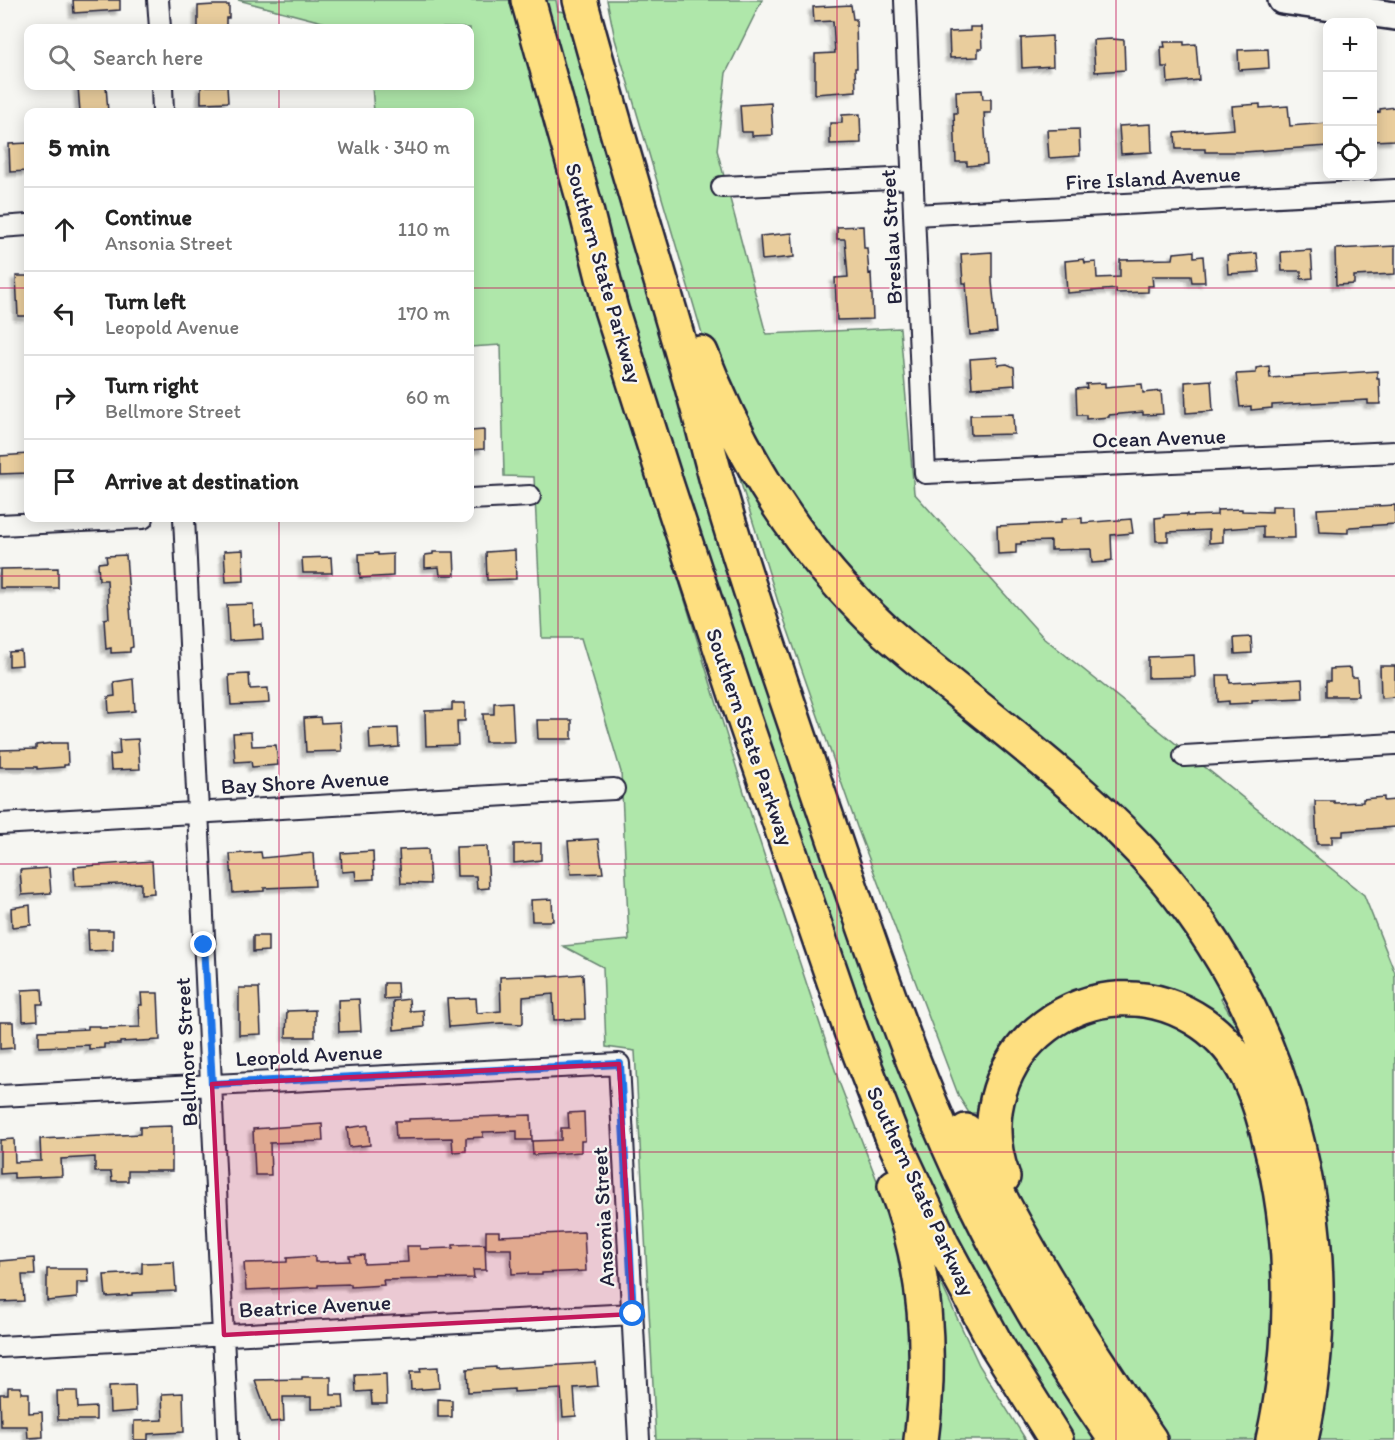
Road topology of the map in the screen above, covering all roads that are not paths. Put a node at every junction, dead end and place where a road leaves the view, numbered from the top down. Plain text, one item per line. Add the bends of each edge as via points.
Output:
1 (158, 0) edge
2 (528, 0) edge
3 (580, 0) edge
4 (905, 0) edge
5 (1282, 0) edge
6 (1395, 16) edge
7 (159, 24) edge
8 (162, 90) edge
9 (164, 108) edge
10 (912, 178) junction
11 (723, 187) dead end
12 (1395, 190) edge
13 (914, 214) junction
14 (642, 221) junction
15 (24, 225) edge
16 (0, 227) edge
17 (692, 387) junction
18 (1395, 452) edge
19 (925, 473) joint
20 (530, 496) dead end
21 (474, 499) edge
22 (61, 522) edge
23 (184, 522) edge
24 (0, 525) edge
25 (1395, 744) edge
26 (1184, 756) dead end
27 (614, 789) dead end
28 (200, 812) junction
29 (0, 824) edge
30 (842, 1004) junction
31 (620, 1064) joint
32 (212, 1084) junction
33 (0, 1096) edge
34 (633, 1314) junction
35 (224, 1335) junction
36 (0, 1347) edge
37 (1103, 1373) junction
38 (228, 1440) edge
39 (639, 1440) edge
40 (921, 1440) edge
41 (1056, 1440) edge
42 (1116, 1440) edge
43 (1150, 1440) edge
44 (1273, 1440) edge
45 (1301, 1440) edge

1 - 7 street
2 - 30 highway, Southern State Parkway via 615,320 732,685
3 - 14 highway, Southern State Parkway
4 - 10 street, Breslau Street
5 - 6 street
8 - 9 street
10 - 11 street
10 - 13 street, Breslau Street
12 - 13 street, Fire Island Avenue
13 - 19 street, Breslau Street
14 - 17 highway, Southern State Parkway
14 - 45 highway via 735,430 772,497 810,551 885,631 1125,834 1188,908 1230,973 1261,1033 1285,1094 1299,1143 1312,1216 1316,1331
15 - 16 street
17 - 37 highway, Southern State Parkway via 733,490 932,1057 1014,1225
17 - 42 highway, Southern State Parkway via 721,494 778,672 921,1080 968,1189 1003,1257 1068,1369
18 - 19 street, Ocean Avenue
20 - 21 street
22 - 24 street
23 - 28 street, Bellmore Street
25 - 26 street
27 - 28 street, Bay Shore Avenue
28 - 29 street, Bay Shore Avenue
28 - 32 street, Bellmore Street
30 - 40 highway via 866,1114 900,1197 915,1254 926,1346
30 - 41 highway, Southern State Parkway via 893,1139 942,1244 997,1346
31 - 32 street, Leopold Avenue
31 - 34 street, Ansonia Street
32 - 33 street, Leopold Avenue
32 - 35 street, Bellmore Street
34 - 35 street, Beatrice Avenue
34 - 39 street, Ansonia Street
35 - 36 street, Beatrice Avenue
35 - 38 street, Bellmore Street
37 - 43 highway, Southern State Parkway
37 - 44 highway via 1003,1178 995,1148 994,1115 1008,1070 1037,1032 1063,1015 1094,1004 1143,1000 1187,1014 1221,1038 1246,1071 1265,1123 1281,1195 1289,1274 1287,1360

